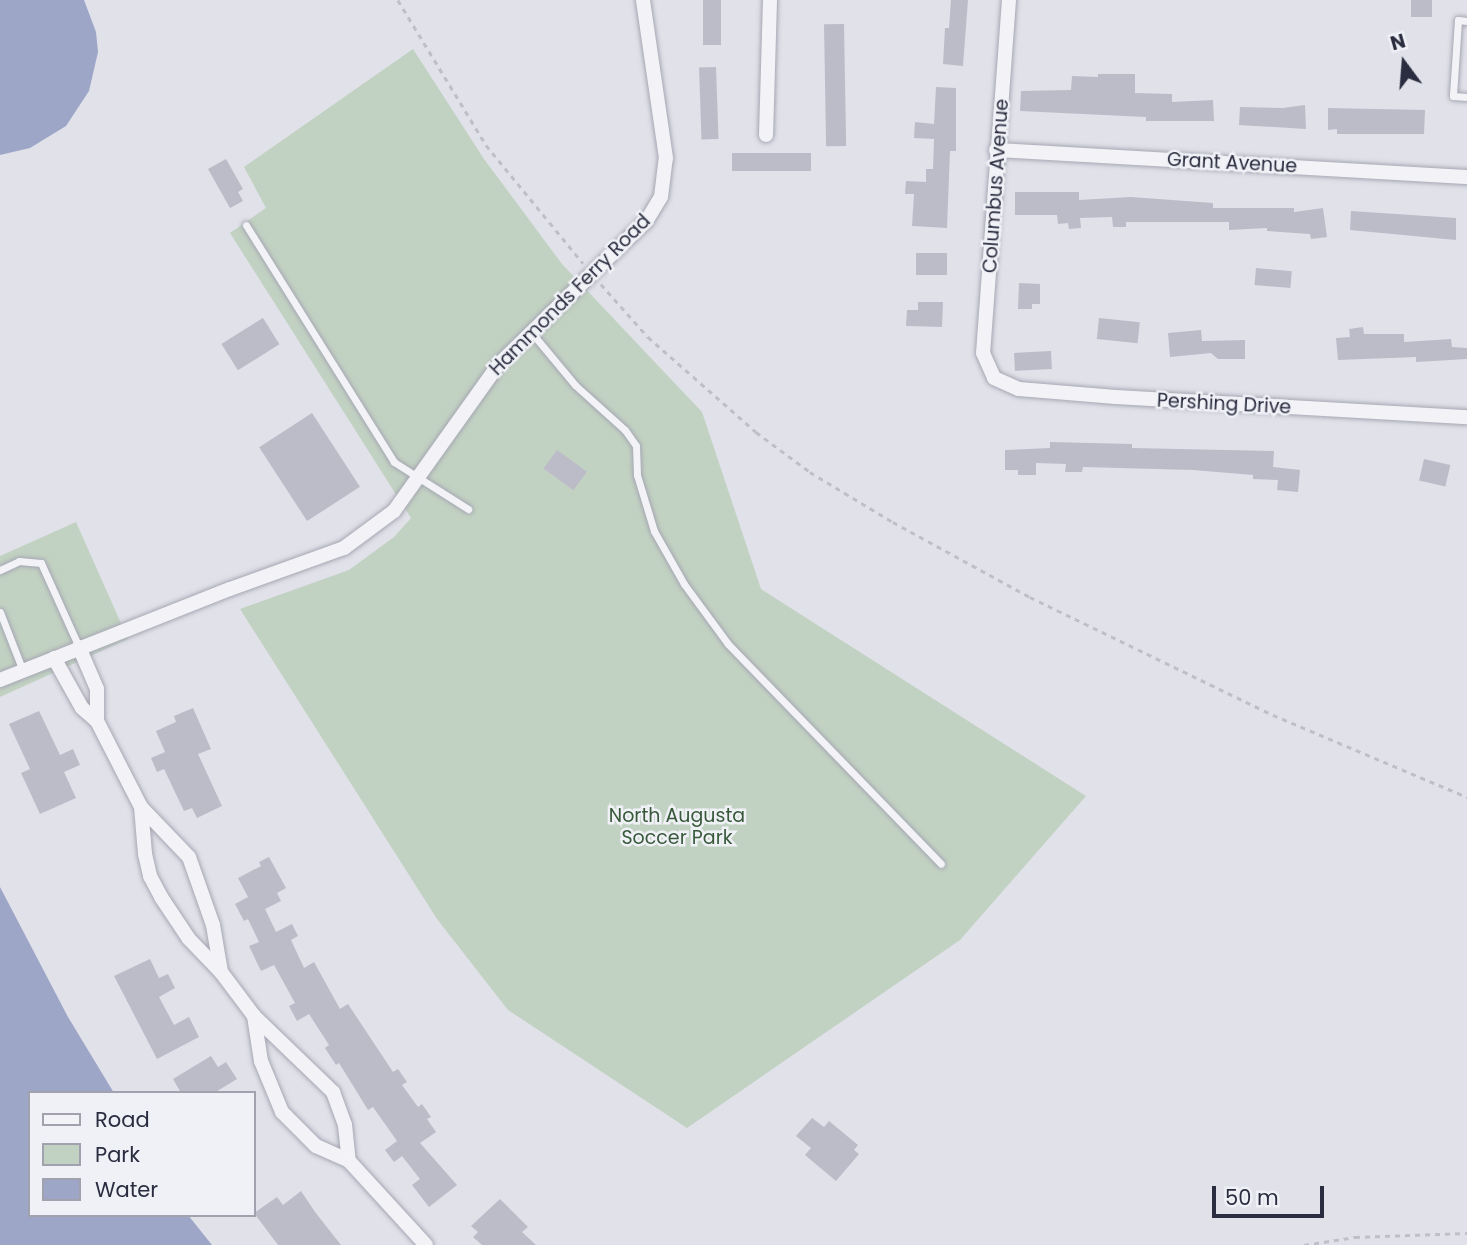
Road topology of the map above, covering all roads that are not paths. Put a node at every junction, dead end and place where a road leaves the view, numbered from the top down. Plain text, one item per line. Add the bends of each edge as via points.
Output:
1 (643, 0) edge
2 (770, 0) edge
3 (1009, 0) edge
4 (1467, 21) edge
5 (1467, 97) edge
6 (766, 135) dead end
7 (996, 150) junction
8 (1467, 177) edge
9 (246, 225) dead end
10 (530, 331) junction
11 (989, 370) joint
12 (1467, 417) edge
13 (420, 478) junction
14 (468, 509) dead end
15 (0, 570) edge
16 (0, 612) edge
17 (79, 647) junction
18 (54, 658) junction
19 (23, 671) junction
20 (0, 680) edge
21 (97, 721) junction
22 (141, 807) junction
23 (941, 864) dead end
24 (221, 972) junction
25 (254, 1016) junction
26 (349, 1160) junction
27 (426, 1245) edge

1 - 10 street, Hammonds Ferry Road via 666,158 665,185 647,220
2 - 6 street
3 - 7 street, Columbus Avenue
4 - 5 lane via 1458,20 1453,96
7 - 8 street, Grant Avenue
7 - 11 street, Columbus Avenue via 983,353
9 - 13 lane via 394,461
10 - 13 street, Hammonds Ferry Road via 481,387
10 - 23 lane via 575,385 625,430 636,446 638,475 654,531 684,584 728,644
11 - 12 street, Pershing Drive via 1002,383 1019,389
13 - 14 lane
13 - 17 street, Hammonds Ferry Road via 394,511 344,548
15 - 17 lane via 19,561 41,562
16 - 19 lane
17 - 18 street, Hammonds Ferry Road
17 - 21 street via 97,690
18 - 19 street, Hammonds Ferry Road
18 - 21 street via 82,708
19 - 20 street, Hammonds Ferry Road
21 - 22 street
22 - 24 street via 189,857 213,925
22 - 24 street via 150,876 189,939
24 - 25 street
25 - 26 street via 333,1092 345,1125
25 - 26 street via 261,1060 282,1112 316,1146
26 - 27 street

